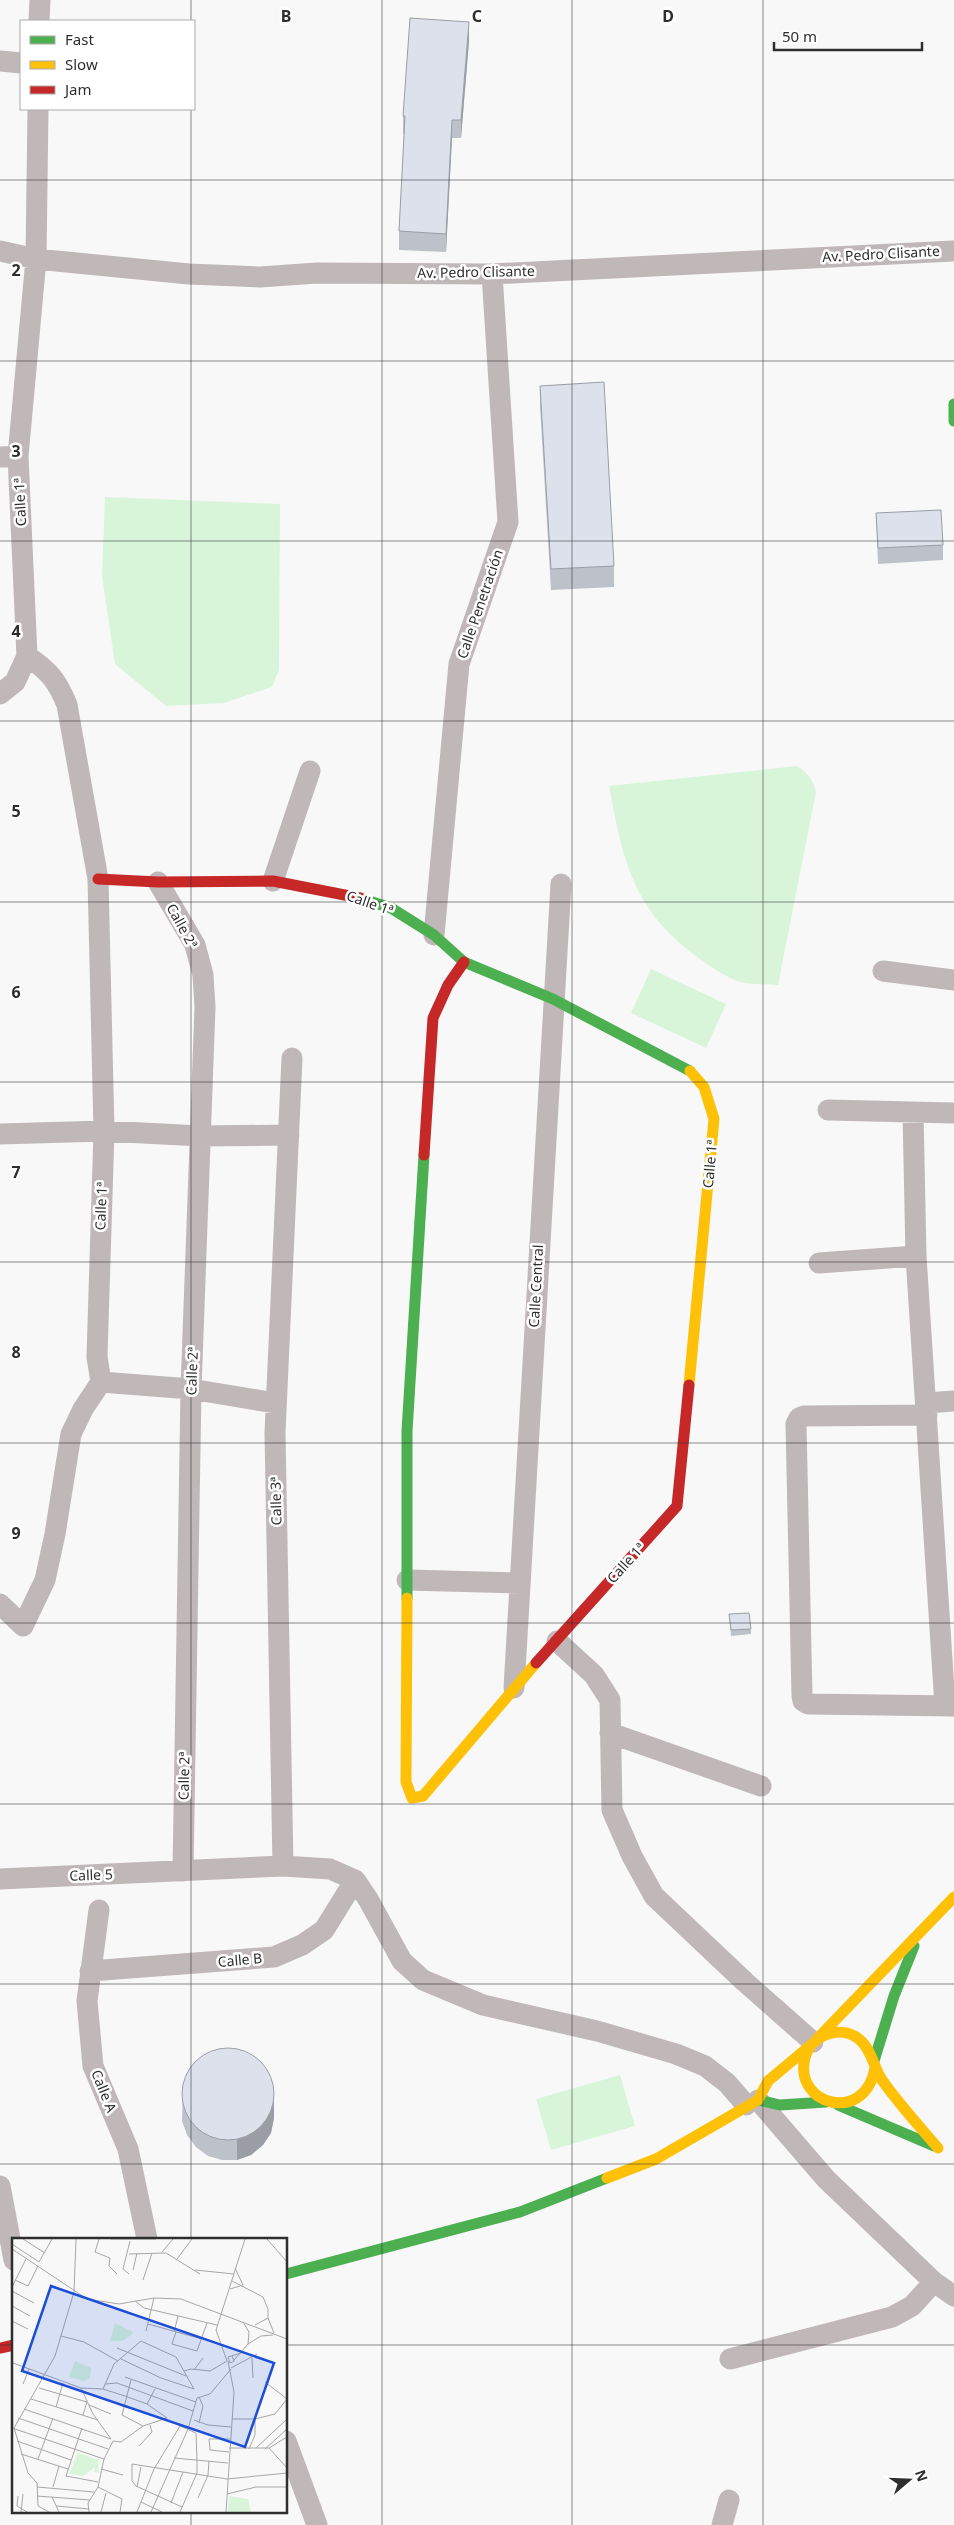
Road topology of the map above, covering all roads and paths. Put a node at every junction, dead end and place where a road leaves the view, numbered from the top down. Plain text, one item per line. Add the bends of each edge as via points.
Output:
1 (40, 0) edge
2 (39, 20) edge
3 (0, 62) edge
4 (20, 63) edge
5 (38, 110) edge
6 (954, 251) edge
7 (0, 252) edge
8 (36, 259) junction
9 (492, 274) junction
10 (954, 404) edge
11 (954, 421) edge
12 (9, 456) edge
13 (27, 656) junction
14 (0, 694) edge
15 (310, 771) dead end
16 (98, 879) junction
17 (273, 881) junction
18 (158, 882) junction
19 (561, 884) dead end
20 (434, 935) junction
21 (464, 962) junction
22 (882, 971) dead end
23 (954, 980) edge
24 (553, 1000) junction
25 (292, 1058) dead end
26 (828, 1110) dead end
27 (954, 1112) edge
28 (913, 1113) junction
29 (104, 1131) junction
30 (0, 1134) edge
31 (289, 1135) junction
32 (201, 1136) junction
33 (916, 1256) junction
34 (819, 1264) dead end
35 (101, 1382) junction
36 (191, 1389) junction
37 (954, 1401) edge
38 (275, 1403) junction
39 (927, 1409) junction
40 (407, 1580) junction
41 (519, 1583) junction
42 (0, 1604) edge
43 (557, 1641) junction
44 (514, 1688) junction
45 (950, 1706) edge
46 (610, 1733) junction
47 (761, 1786) dead end
48 (283, 1866) junction
49 (183, 1871) junction
50 (0, 1879) edge
51 (355, 1880) junction
52 (954, 1897) edge
53 (98, 1910) dead end
54 (919, 1933) junction
55 (90, 1972) junction
56 (814, 2042) junction
57 (875, 2064) junction
58 (752, 2102) junction
59 (826, 2102) junction
60 (838, 2105) junction
61 (0, 2186) edge
62 (147, 2238) edge
63 (12, 2249) edge
64 (288, 2273) edge
65 (934, 2282) junction
66 (954, 2296) edge
67 (730, 2359) dead end
68 (288, 2446) edge
69 (729, 2500) dead end
70 (317, 2525) edge
71 (722, 2525) edge

1 - 2 street
3 - 4 street
5 - 8 street, Calle 1ª
6 - 9 street, Av. Pedro Clisante
7 - 8 street, Av. Pedro Clisante
8 - 9 street, Av. Pedro Clisante via 189,274 260,277 317,273
8 - 12 street, Calle 1ª
9 - 20 street, Calle Penetración via 508,522 459,664
10 - 11 street
12 - 13 street, Calle 1ª
13 - 14 street, Calle 1ª via 15,682
13 - 16 street, Calle 1ª via 46,669 58,683 67,705
15 - 17 street
16 - 18 street, Calle 1ª
16 - 29 street, Calle 1ª
17 - 18 street, Calle 1ª
17 - 20 street, Calle 1ª via 347,894 391,908
18 - 32 street, Calle 2ª via 196,945 203,975
19 - 24 street, Calle Central
20 - 21 street, Calle 1ª
21 - 24 street, Calle 1ª
21 - 40 street via 448,985 434,1018 407,1431
22 - 23 street
24 - 41 street, Calle Central
24 - 43 street, Calle 1ª via 696,1074 710,1095 714,1119 677,1506
25 - 31 street, Calle 3ª
26 - 28 street
27 - 28 street
28 - 33 street
29 - 30 street
29 - 32 street
29 - 35 street, Calle 1ª via 97,1357
31 - 32 street
31 - 38 street, Calle 3ª
32 - 36 street, Calle 2ª
33 - 34 street
33 - 39 street
35 - 36 street
35 - 42 street via 71,1434 56,1534 45,1580 24,1626
36 - 38 street
36 - 49 street, Calle 2ª
37 - 39 street
38 - 48 street, Calle 3ª
39 - 45 street
39 - 45 street via 804,1416 796,1424 802,1696 803,1702 808,1704
40 - 41 street
40 - 44 street, Calle 1ª via 406,1782 412,1798 423,1796
41 - 44 street, Calle Central
43 - 44 street, Calle 1ª
43 - 46 street via 594,1675 610,1700
46 - 47 street
46 - 56 street via 612,1810 654,1896
48 - 49 street, Calle 5
48 - 51 street, Calle 5 via 330,1869
49 - 50 street, Calle 5
51 - 55 street, Calle B via 324,1930 302,1945 274,1957
51 - 58 street via 402,1961 423,1980 482,2005 597,2031 676,2054 705,2066
52 - 54 street
53 - 55 street, Calle A
54 - 56 street
54 - 57 street via 894,1996
55 - 62 street, Calle A via 87,2001 93,2066 128,2149
56 - 57 street via 830,2033 844,2032 869,2048
56 - 58 street via 768,2082
56 - 59 street via 804,2057 803,2071 806,2084 814,2095
57 - 60 street via 870,2086 857,2100
57 - 60 street via 942,2150
58 - 59 street via 780,2105
58 - 64 street via 656,2159 520,2212
58 - 65 street via 826,2179
59 - 60 street
61 - 63 street
65 - 66 street
65 - 67 street via 912,2306 892,2317
68 - 70 street
69 - 71 street

